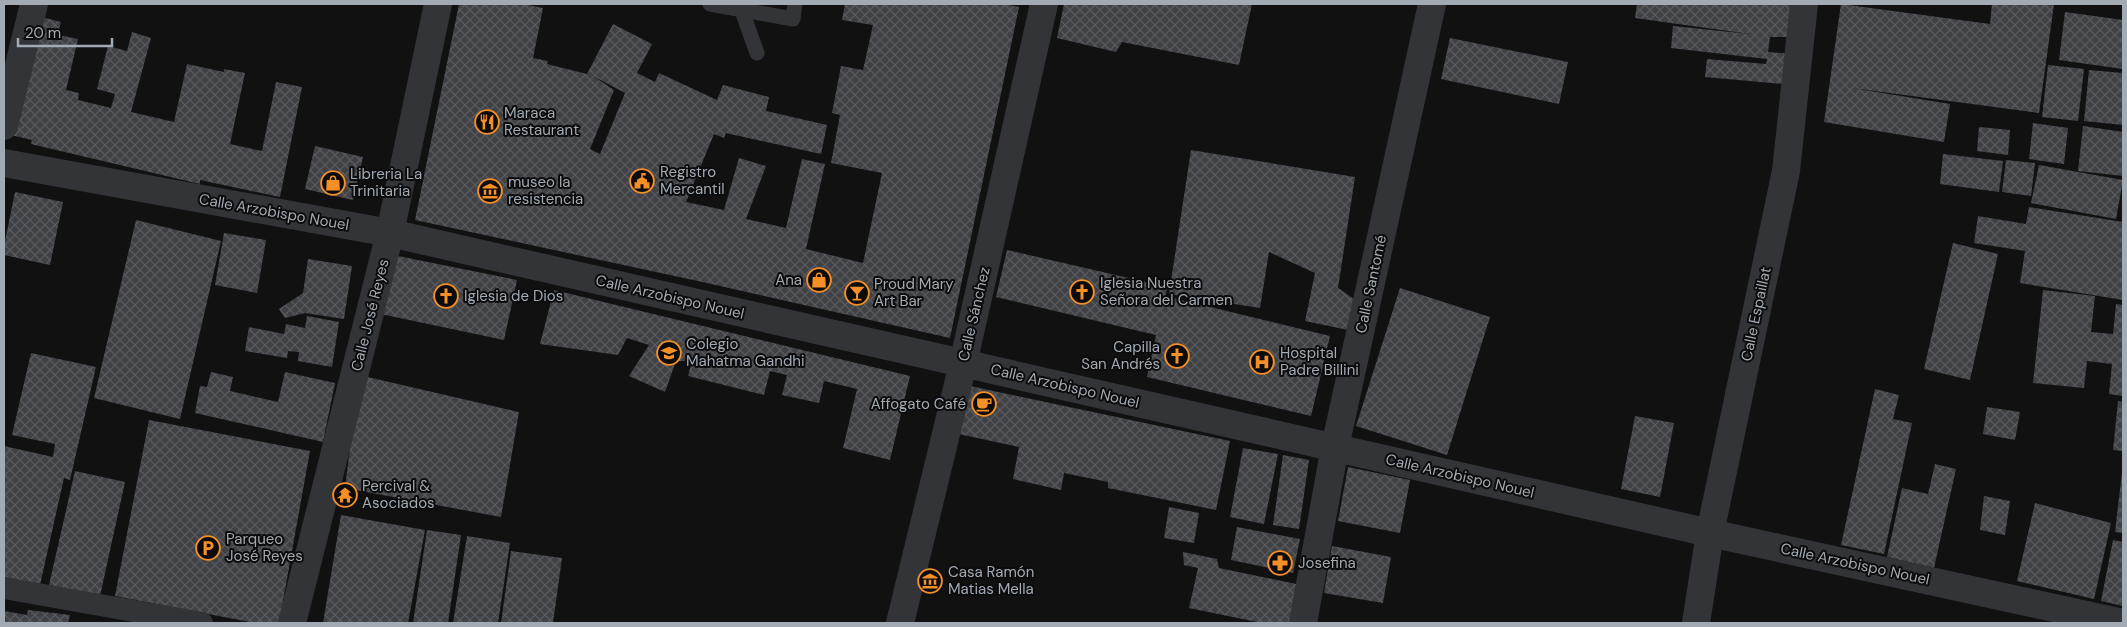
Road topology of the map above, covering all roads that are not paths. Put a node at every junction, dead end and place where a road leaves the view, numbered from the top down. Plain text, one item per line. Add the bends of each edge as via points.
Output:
1 (34, 4) edge
2 (438, 4) edge
3 (710, 4) edge
4 (795, 4) edge
5 (1044, 4) edge
6 (1432, 4) edge
7 (1804, 4) edge
8 (742, 6) edge
9 (757, 53) dead end
10 (4, 126) edge
11 (4, 163) edge
12 (390, 234) junction
13 (963, 364) junction
14 (1335, 447) junction
15 (1710, 533) junction
16 (4, 588) edge
17 (2123, 622) edge
18 (202, 623) edge
19 (292, 623) edge
20 (900, 623) edge
21 (1303, 623) edge
22 (1696, 623) edge

1 - 10 street
2 - 12 street, Calle José Reyes
3 - 8 lane
4 - 8 lane via 793,19
5 - 13 street, Calle Sánchez
6 - 14 street, Calle Santomé
7 - 15 street, Calle Espaillat via 1786,171
8 - 9 lane
11 - 12 street, Calle Arzobispo Nouel
12 - 13 street, Calle Arzobispo Nouel
12 - 19 street, Calle José Reyes
13 - 14 street, Calle Arzobispo Nouel
13 - 20 street, Calle Sánchez
14 - 15 street, Calle Arzobispo Nouel
14 - 21 street, Calle Santomé
15 - 17 street, Calle Arzobispo Nouel
15 - 22 street, Calle Espaillat
16 - 18 street

